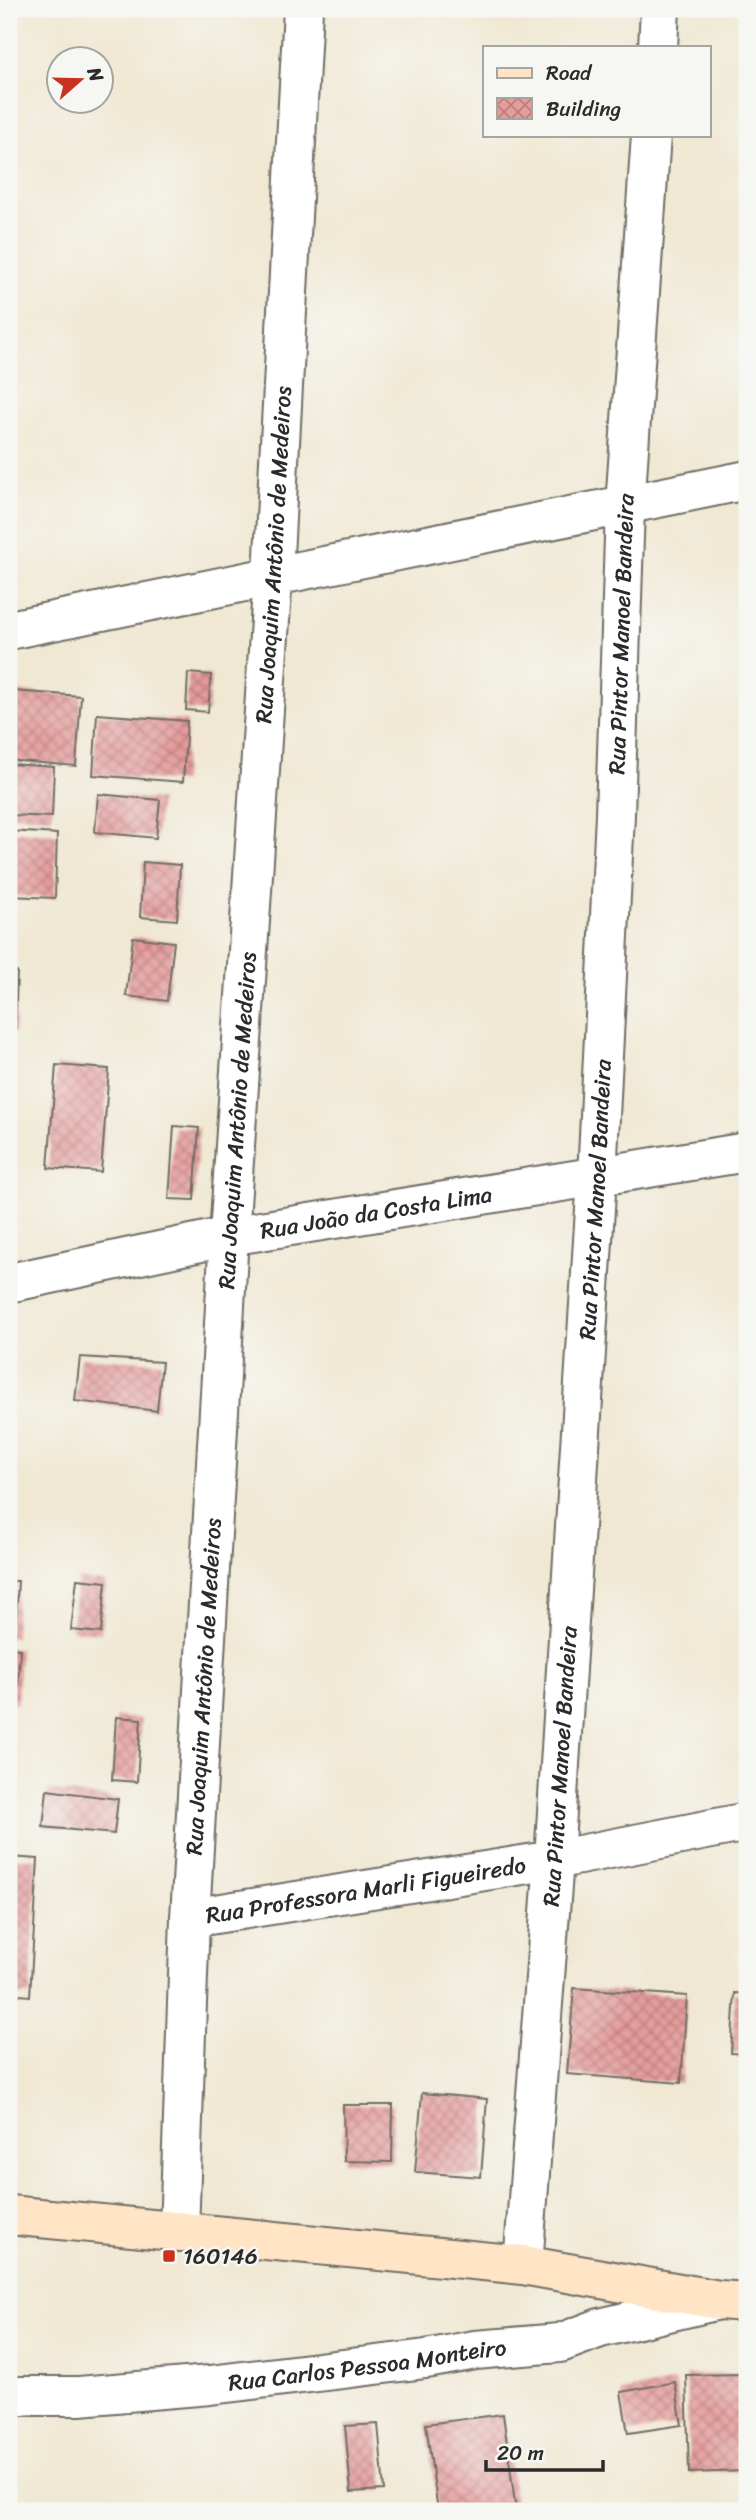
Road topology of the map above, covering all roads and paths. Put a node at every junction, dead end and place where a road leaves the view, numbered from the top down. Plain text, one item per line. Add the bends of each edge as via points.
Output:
1 (303, 9) edge
2 (660, 9) edge
3 (658, 46) edge
4 (652, 136) edge
5 (747, 480) edge
6 (625, 506) junction
7 (273, 575) junction
8 (9, 630) edge
9 (747, 1152) edge
10 (597, 1178) junction
11 (229, 1236) junction
12 (9, 1283) edge
13 (747, 1822) edge
14 (554, 1860) junction
15 (190, 1918) junction
16 (9, 2215) edge
17 (179, 2232) junction
18 (523, 2264) junction
19 (733, 2301) edge
20 (9, 2396) edge

1 - 7 street, Rua Joaquim Antônio de Medeiros
2 - 3 street
4 - 6 street, Rua Pintor Manoel Bandeira
5 - 6 street
6 - 7 street
6 - 10 street, Rua Pintor Manoel Bandeira
7 - 8 street
7 - 11 street, Rua Joaquim Antônio de Medeiros
9 - 10 street, Rua João da Costa Lima
10 - 11 street, Rua João da Costa Lima
10 - 14 street, Rua Pintor Manoel Bandeira
11 - 12 street, Rua João da Costa Lima
11 - 15 street, Rua Joaquim Antônio de Medeiros
13 - 14 street, Rua Professora Marli Figueiredo
14 - 15 street, Rua Professora Marli Figueiredo
14 - 18 street, Rua Pintor Manoel Bandeira
15 - 17 street, Rua Joaquim Antônio de Medeiros
16 - 17 main road
17 - 18 main road
18 - 19 main road
19 - 20 street, Rua Carlos Pessoa Monteiro via 600,2328 560,2343 210,2385 79,2396

